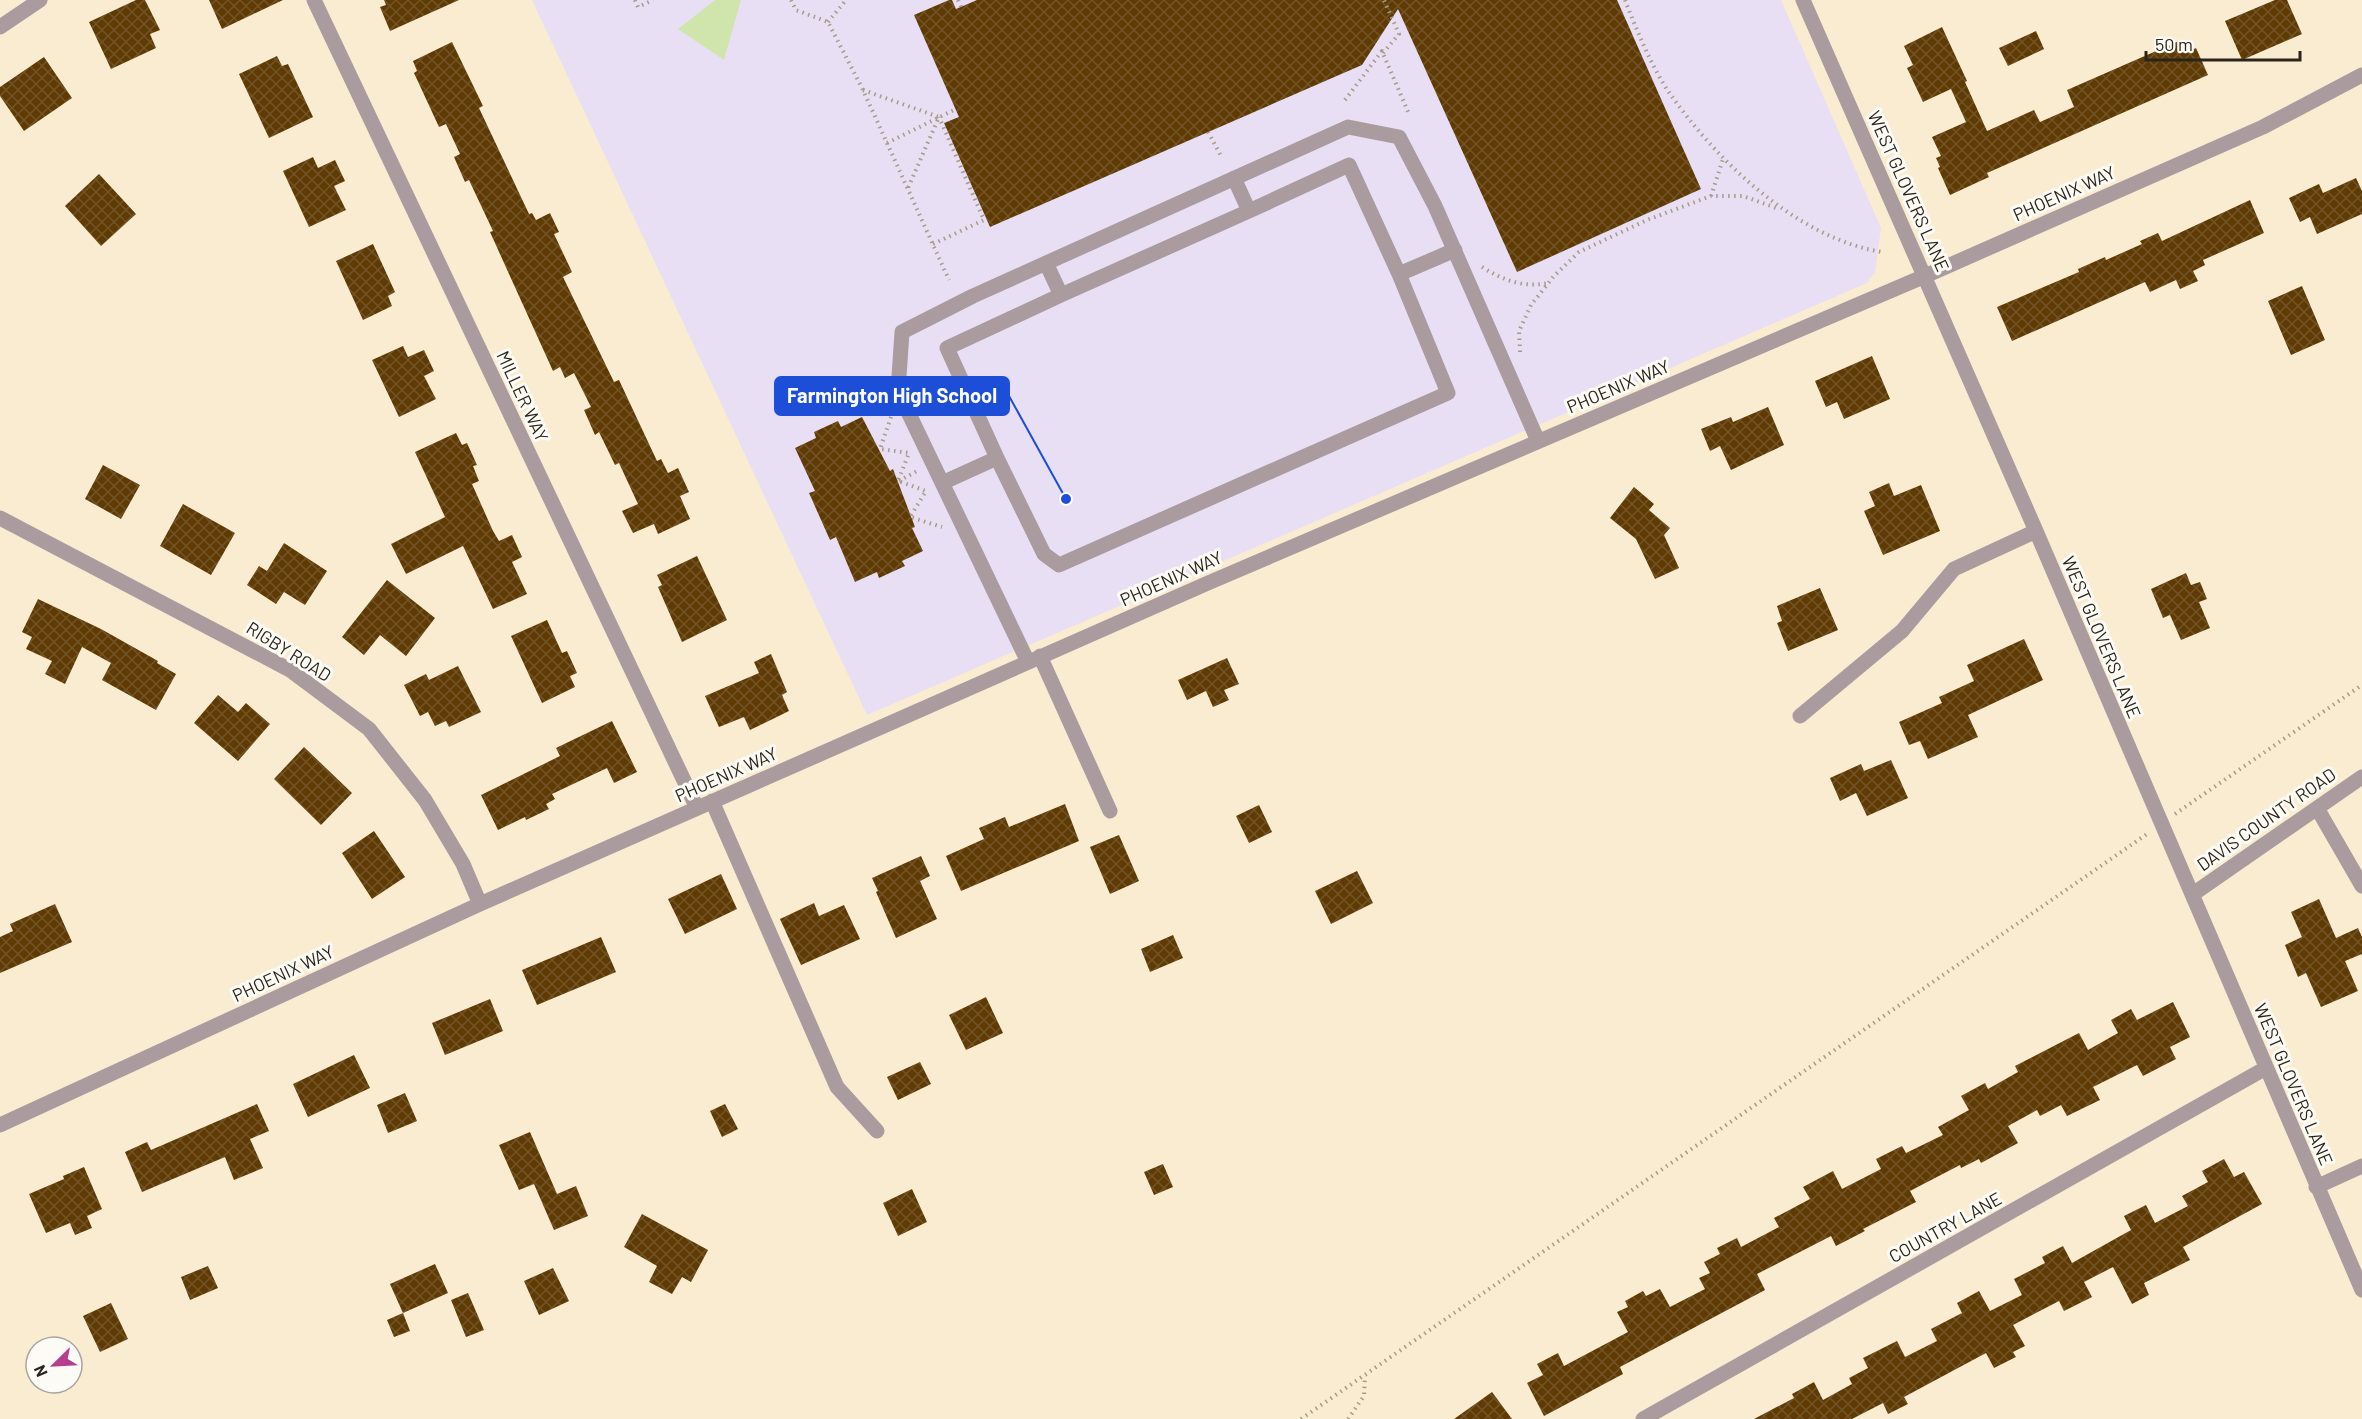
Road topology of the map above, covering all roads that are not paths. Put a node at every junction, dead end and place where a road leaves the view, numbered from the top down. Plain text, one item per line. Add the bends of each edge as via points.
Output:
1 (40, 0) edge
2 (314, 0) edge
3 (1803, 0) edge
4 (0, 27) edge
5 (2362, 75) edge
6 (1234, 178) junction
7 (1249, 211) junction
8 (1455, 250) junction
9 (1046, 263) junction
10 (1399, 274) junction
11 (1925, 276) junction
12 (1060, 295) junction
13 (1538, 441) junction
14 (998, 458) junction
15 (942, 483) junction
16 (0, 518) edge
17 (2036, 531) junction
18 (1034, 659) junction
19 (1800, 716) dead end
20 (2362, 777) edge
21 (712, 801) junction
22 (697, 808) junction
23 (2317, 808) junction
24 (1110, 811) dead end
25 (2362, 886) edge
26 (2193, 894) junction
27 (480, 904) junction
28 (2266, 1068) junction
29 (0, 1125) edge
30 (877, 1131) dead end
31 (2362, 1166) edge
32 (2316, 1187) junction
33 (2362, 1290) edge
34 (1643, 1419) edge

1 - 4 street
2 - 22 street, MILLER WAY
3 - 11 street, WEST GLOVERS LANE
5 - 11 street, PHOENIX WAY via 2263,127
6 - 7 street
6 - 8 street via 1348,127 1399,137
6 - 9 street
7 - 10 street via 1349,165
7 - 12 street
8 - 10 street
8 - 13 street
9 - 12 street
9 - 15 street via 902,332 898,391
10 - 14 street via 1448,393 1059,565 1044,554
11 - 13 street, PHOENIX WAY
11 - 17 street, WEST GLOVERS LANE
12 - 14 street via 946,348
13 - 18 street, PHOENIX WAY
14 - 15 street
15 - 18 street
16 - 27 street, RIGBY ROAD via 290,670 369,729 425,800 463,864
17 - 19 street via 1954,569 1902,631
17 - 26 street, WEST GLOVERS LANE
18 - 21 street, PHOENIX WAY
18 - 24 street
20 - 23 street, DAVIS COUNTY ROAD
21 - 22 street, PHOENIX WAY
21 - 30 street via 837,1087
22 - 27 street, PHOENIX WAY
23 - 25 street
23 - 26 street, DAVIS COUNTY ROAD
26 - 28 street, WEST GLOVERS LANE
27 - 29 street, PHOENIX WAY
28 - 32 street, WEST GLOVERS LANE
28 - 34 street, COUNTRY LANE
31 - 32 street
32 - 33 street, WEST GLOVERS LANE

